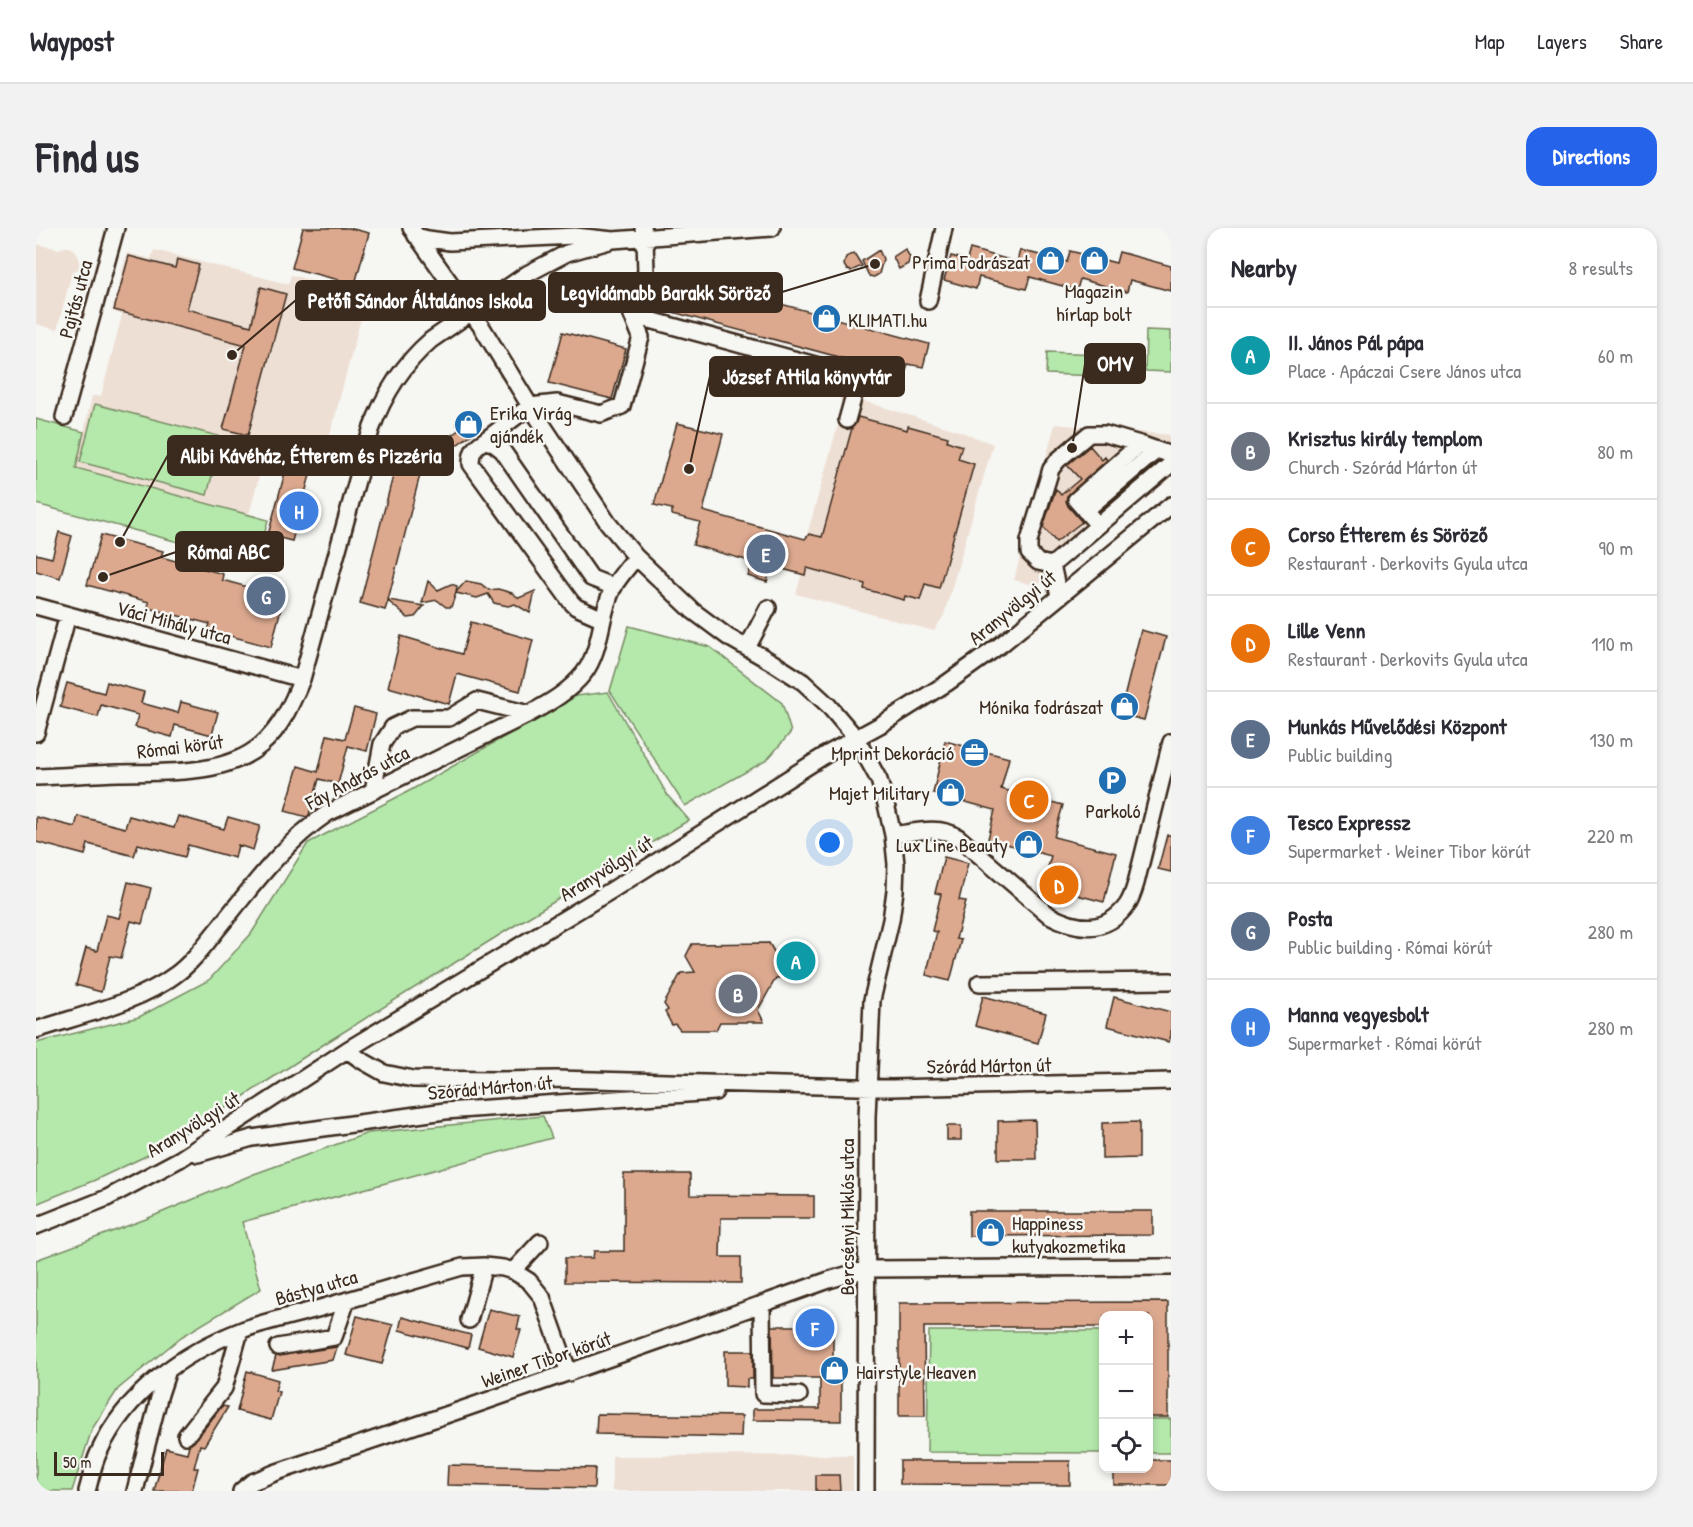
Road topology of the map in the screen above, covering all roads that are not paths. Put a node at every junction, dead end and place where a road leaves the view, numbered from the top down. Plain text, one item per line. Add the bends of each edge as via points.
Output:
1 (116, 228) edge
2 (772, 228) edge
3 (944, 228) edge
4 (414, 232) edge
5 (644, 233) edge
6 (613, 240) junction
7 (928, 301) dead end
8 (471, 312) junction
9 (632, 315) junction
10 (859, 377) junction
11 (896, 387) dead end
12 (530, 406) junction
13 (64, 417) dead end
14 (847, 420) dead end
15 (484, 441) junction
16 (1140, 444) junction
17 (1164, 452) edge
18 (1171, 464) edge
19 (1171, 505) edge
20 (1085, 511) junction
21 (1098, 525) junction
22 (636, 557) junction
23 (1052, 565) junction
24 (614, 587) junction
25 (1059, 596) junction
26 (36, 606) edge
27 (768, 608) dead end
28 (68, 615) junction
29 (603, 619) junction
30 (747, 648) junction
31 (302, 679) junction
32 (529, 714) junction
33 (36, 734) edge
34 (856, 738) junction
35 (1171, 742) edge
36 (36, 777) edge
37 (373, 790) junction
38 (893, 835) junction
39 (1171, 981) edge
40 (980, 984) dead end
41 (36, 1030) edge
42 (347, 1050) junction
43 (1171, 1081) edge
44 (808, 1085) junction
45 (868, 1088) junction
46 (180, 1160) junction
47 (36, 1226) edge
48 (540, 1242) dead end
49 (484, 1266) junction
50 (1171, 1267) edge
51 (866, 1269) junction
52 (513, 1271) junction
53 (346, 1300) junction
54 (762, 1304) junction
55 (469, 1320) dead end
56 (240, 1331) junction
57 (278, 1347) dead end
58 (168, 1370) junction
59 (569, 1373) junction
60 (800, 1395) dead end
61 (186, 1436) dead end
62 (87, 1491) edge
63 (135, 1491) edge
64 (241, 1491) edge
65 (866, 1491) edge

1 - 13 street, Pajtás utca
2 - 5 street
3 - 7 street
4 - 6 street via 450,242 575,236
4 - 8 street, Bercsényi Miklós utca
5 - 6 street
5 - 9 street via 646,272 633,300
6 - 8 street, Római körút via 567,253 526,274
8 - 12 street, Bercsényi Miklós utca
8 - 31 street, Római körút via 416,352 380,405
9 - 10 street
9 - 12 street via 641,337 622,406 601,414 557,403
10 - 11 street
10 - 14 street
12 - 15 street
12 - 22 street, Bercsényi Miklós utca via 608,523
15 - 24 street via 502,450 591,578
15 - 29 street via 473,450 471,464 571,602
16 - 17 street
16 - 20 street via 1076,500
16 - 23 street via 1105,434 1089,434 1051,468 1029,541 1029,553 1038,562
17 - 20 street
18 - 21 street
19 - 25 street, Aranyvölgyi út
20 - 21 street
21 - 23 street
22 - 24 street, Fáy András utca
22 - 30 street, Bercsényi Miklós utca via 693,611
23 - 25 street
24 - 29 street, Fáy András utca
25 - 34 street, Aranyvölgyi út via 947,683
26 - 28 street, Váci Mihály utca
27 - 30 street
28 - 31 street, Váci Mihály utca
28 - 33 street
29 - 32 street, Fáy András utca via 585,672 557,699
30 - 34 street, Bercsényi Miklós utca via 803,682
31 - 36 street, Római körút via 274,732 260,746 227,764 178,771
32 - 37 street, Fáy András utca
32 - 37 street via 477,701 449,718 412,718 393,727 382,744
34 - 38 street, Bercsényi Miklós utca via 879,780
34 - 42 street, Aranyvölgyi út
35 - 38 street via 1136,883 1128,903 1102,926 1076,926 1049,915 949,831
37 - 41 street, Fáy András utca via 309,825 178,974 135,998
38 - 45 street, Bercsényi Miklós utca via 895,891 872,1000
39 - 40 street
42 - 44 street, Szórád Márton út via 384,1073 413,1079
42 - 46 street, Aranyvölgyi út
43 - 45 street, Szórád Márton út
44 - 45 street, Szórád Márton út
44 - 46 street, Szórád Márton út via 445,1111 252,1138
45 - 51 street, Bercsényi Miklós utca
46 - 47 street, Aranyvölgyi út via 106,1198
48 - 52 street
49 - 52 street, Bástya utca
49 - 53 street, Bástya utca via 462,1267
49 - 55 street
50 - 51 street, Weiner Tibor körút
51 - 54 street, Weiner Tibor körút
51 - 65 street, Bercsényi Miklós utca
52 - 59 street, Bástya utca via 529,1281 542,1297
53 - 56 street, Bástya utca
53 - 57 street via 334,1337
54 - 59 street, Weiner Tibor körút
54 - 60 street via 763,1395
56 - 58 street, Bástya utca
56 - 61 street via 224,1388
58 - 62 street, Bástya utca via 144,1389 110,1431
58 - 63 street
59 - 64 street, Weiner Tibor körút via 277,1472

